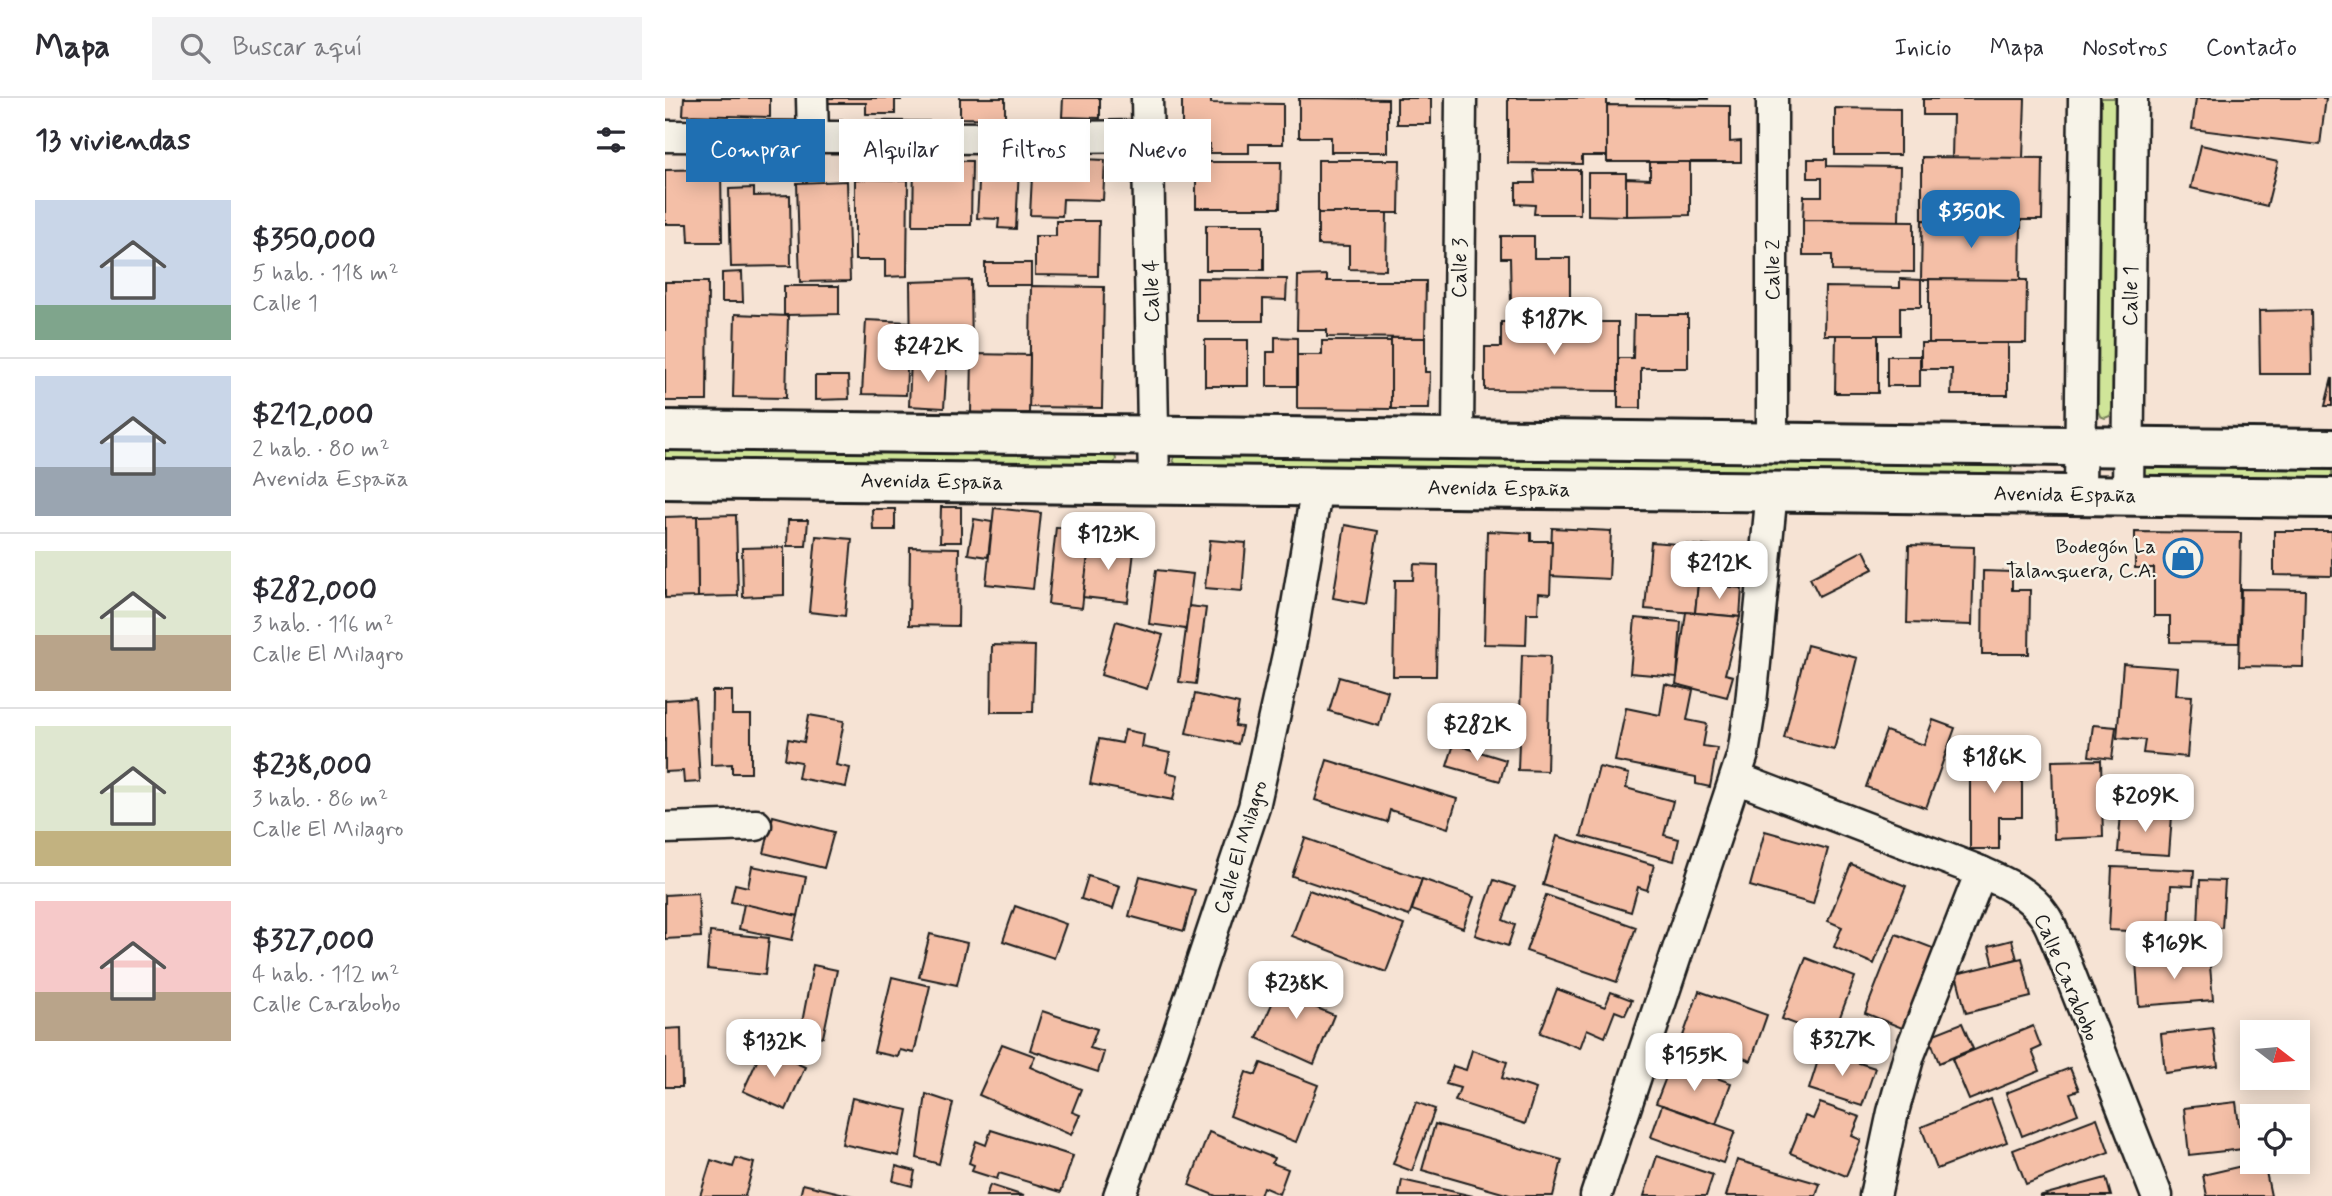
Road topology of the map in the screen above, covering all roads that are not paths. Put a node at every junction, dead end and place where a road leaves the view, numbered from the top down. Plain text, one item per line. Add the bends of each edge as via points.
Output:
1 (812, 98) edge
2 (1147, 98) edge
3 (1461, 98) edge
4 (1772, 98) edge
5 (2084, 98) edge
6 (2132, 98) edge
7 (813, 119) edge
8 (1148, 119) edge
9 (665, 136) edge
10 (686, 136) edge
11 (1104, 136) edge
12 (825, 137) edge
13 (1149, 182) edge
14 (665, 430) edge
15 (1153, 435) junction
16 (1458, 438) junction
17 (1772, 441) junction
18 (2080, 445) junction
19 (2128, 446) junction
20 (2332, 449) edge
21 (665, 479) edge
22 (1154, 484) junction
23 (1317, 486) junction
24 (1772, 491) junction
25 (2080, 495) junction
26 (2128, 495) junction
27 (2332, 498) edge
28 (1737, 778) junction
29 (756, 825) dead end
30 (665, 828) edge
31 (1981, 872) junction
32 (1119, 1196) edge
33 (1596, 1196) edge
34 (1875, 1196) edge
35 (2157, 1196) edge

1 - 7 street
2 - 8 street, Calle 4
3 - 16 street, Calle 3
4 - 17 street, Calle 2
5 - 18 street
6 - 19 street, Calle 1
9 - 10 street
11 - 12 street
13 - 15 street, Calle 4
14 - 15 main road
15 - 16 main road
15 - 22 street, Calle 4
16 - 17 main road
17 - 18 main road
18 - 19 main road
18 - 25 street
19 - 20 main road
19 - 26 street, Calle 1
21 - 22 main road, Avenida España
22 - 23 main road, Avenida España
23 - 24 main road, Avenida España
23 - 32 street, Calle El Milagro via 1291,641 1254,807
24 - 25 main road, Avenida España
24 - 28 street via 1751,703
25 - 26 main road, Avenida España
26 - 27 main road, Avenida España
28 - 31 street, Calle Carabobo
28 - 33 street
29 - 30 street
31 - 34 street via 1909,1055
31 - 35 street, Calle Carabobo via 2007,883 2045,916

